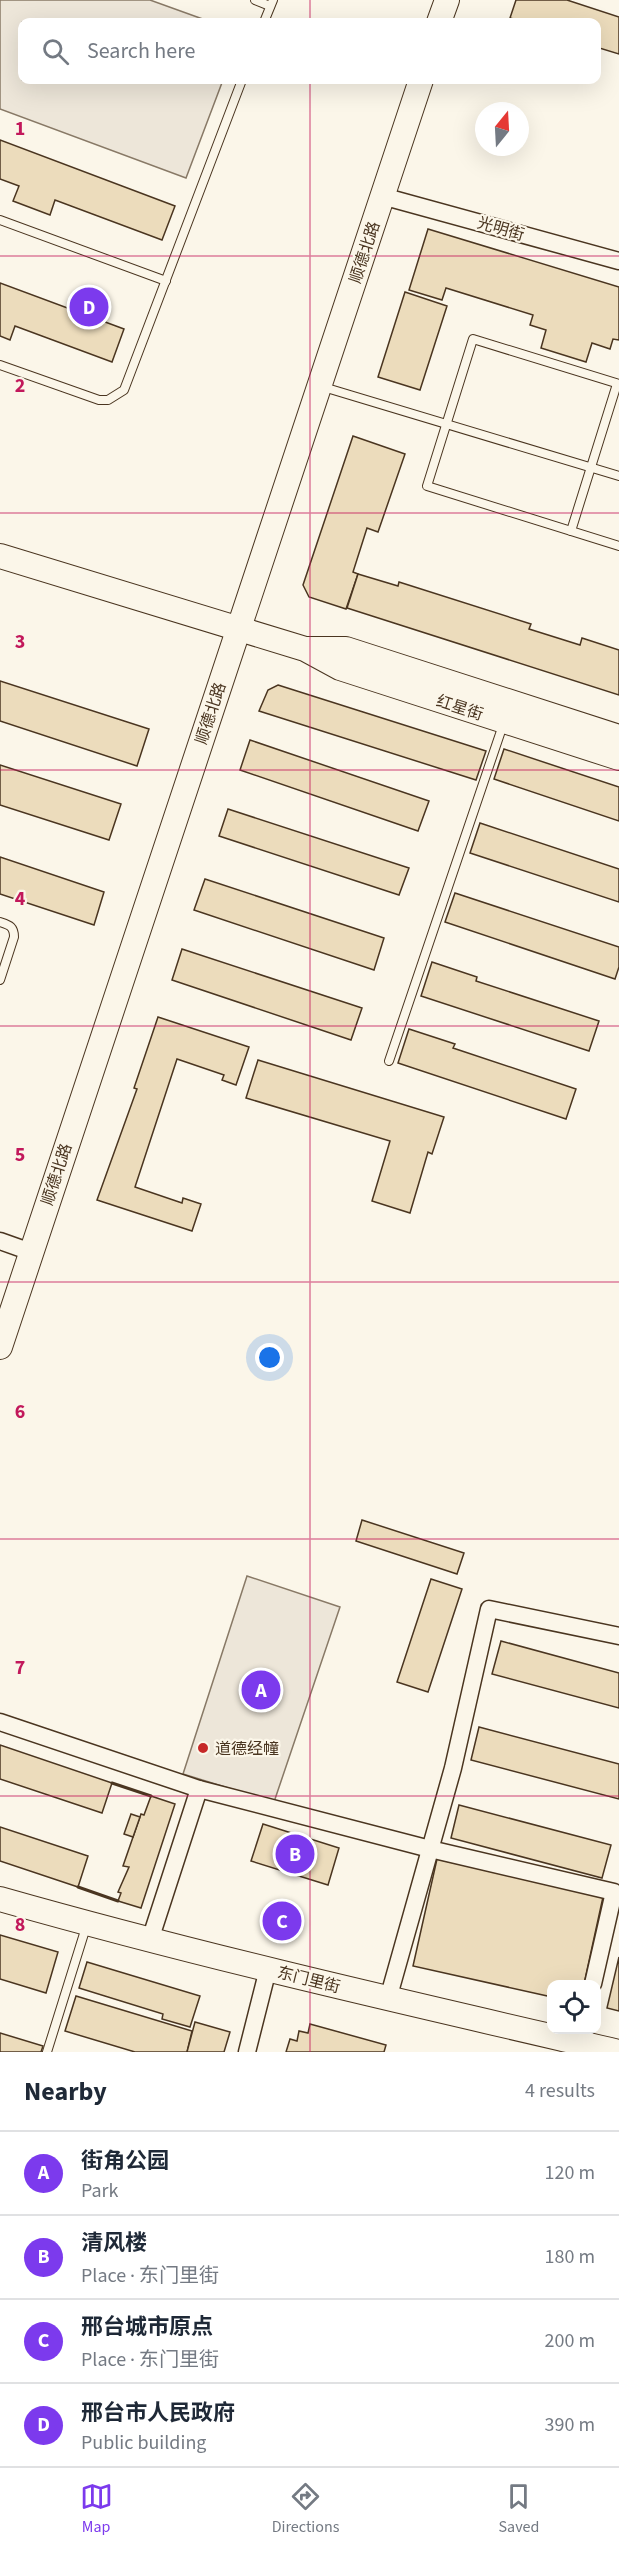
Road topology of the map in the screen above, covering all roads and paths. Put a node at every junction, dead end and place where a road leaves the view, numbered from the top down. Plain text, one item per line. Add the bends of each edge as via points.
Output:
1 (255, 0) edge
2 (447, 0) edge
3 (272, 3) edge
4 (266, 18) edge
5 (440, 18) edge
6 (240, 84) edge
7 (420, 84) edge
8 (382, 196) junction
9 (0, 220) edge
10 (619, 261) edge
11 (166, 281) junction
12 (0, 364) edge
13 (618, 384) edge
14 (320, 386) junction
15 (446, 424) junction
16 (591, 468) junction
17 (619, 476) edge
18 (571, 531) junction
19 (619, 546) edge
20 (0, 556) edge
21 (238, 629) junction
22 (305, 649) junction
23 (504, 721) junction
24 (619, 737) edge
25 (619, 758) edge
26 (0, 922) edge
27 (0, 980) edge
28 (389, 1061) dead end
29 (0, 1241) edge
30 (31, 1252) junction
31 (0, 1347) edge
32 (619, 1635) edge
33 (0, 1722) edge
34 (199, 1789) junction
35 (430, 1849) junction
36 (0, 1899) edge
37 (87, 1924) junction
38 (150, 1940) junction
39 (268, 1969) junction
40 (594, 1980) edge
41 (388, 1999) junction
42 (581, 2036) edge
43 (47, 2052) edge
44 (247, 2052) edge
45 (619, 2052) edge

1 - 3 lane
2 - 5 street
3 - 4 lane
6 - 11 lane
7 - 8 street, 顺德北路
8 - 10 street, 光明街
8 - 14 street, 顺德北路
9 - 11 lane
11 - 12 lane via 129,379 118,396 99,400
13 - 15 lane via 473,339
13 - 16 lane
14 - 15 lane
14 - 21 street, 顺德北路
15 - 16 lane
15 - 18 lane via 427,486
16 - 17 lane
16 - 18 lane
18 - 19 lane
20 - 21 street, 红星街
21 - 22 street, 红星街
21 - 30 street, 顺德北路
22 - 23 street, 红星街 via 340,668
22 - 24 street, 红星街 via 346,649
23 - 25 street, 红星街
23 - 28 lane
26 - 27 lane via 14,929
29 - 30 street
30 - 31 street, 顺德北路
32 - 35 street via 489,1609
33 - 34 street
34 - 35 street
34 - 38 street
35 - 40 street via 614,1892
35 - 41 street
36 - 37 street, 东门里街
37 - 38 street, 东门里街
37 - 43 lane
38 - 39 street, 东门里街
39 - 41 street, 东门里街
39 - 44 street
41 - 42 street, 东门里街
42 - 45 street, 东门里街

